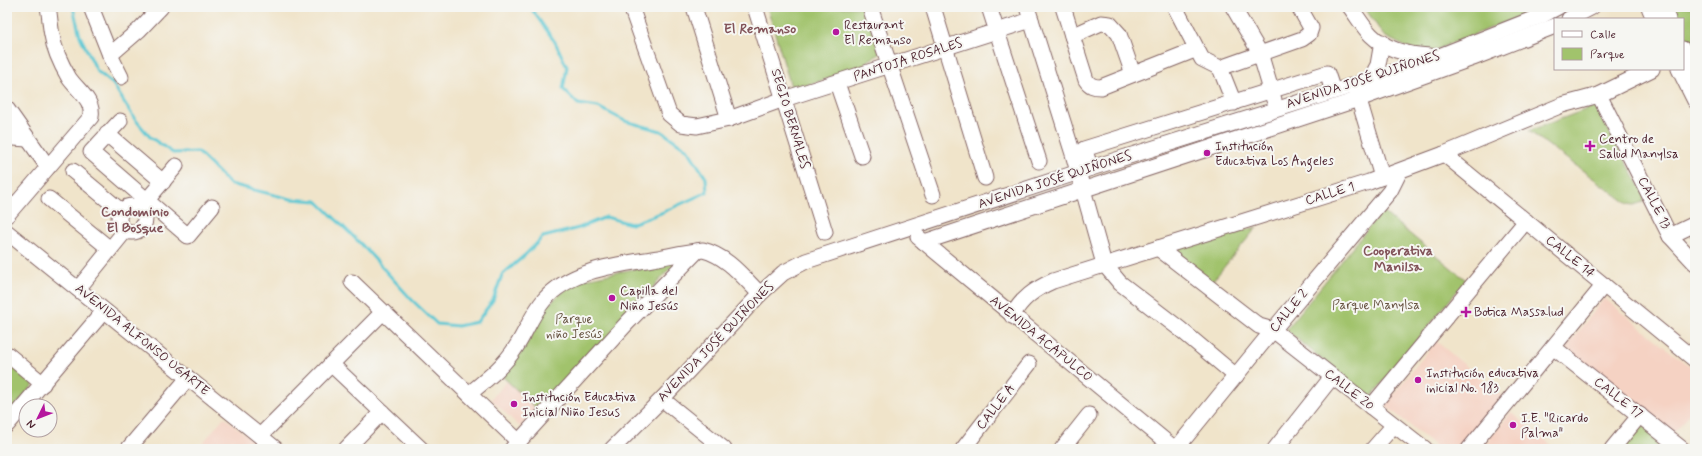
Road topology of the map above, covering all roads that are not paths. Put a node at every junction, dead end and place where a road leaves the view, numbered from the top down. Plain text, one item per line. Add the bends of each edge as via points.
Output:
1 (48, 7) edge
2 (91, 7) edge
3 (162, 7) edge
4 (631, 7) edge
5 (694, 7) edge
6 (756, 7) edge
7 (870, 7) edge
8 (933, 7) edge
9 (989, 7) edge
10 (1063, 7) edge
11 (1175, 7) edge
12 (1233, 7) edge
13 (1299, 7) edge
14 (1350, 7) edge
15 (1359, 7) edge
16 (1558, 7) edge
17 (1592, 7) edge
18 (1649, 7) edge
19 (1662, 7) edge
20 (1029, 14) edge
21 (1571, 18) edge
22 (1654, 18) edge
23 (1668, 18) edge
24 (1554, 26) edge
25 (997, 31) junction
26 (1072, 36) junction
27 (1382, 42) junction
28 (946, 47) junction
29 (1197, 49) junction
30 (1684, 51) edge
31 (1260, 53) junction
32 (110, 55) junction
33 (1436, 57) junction
34 (889, 66) junction
35 (1220, 68) junction
36 (1400, 69) junction
37 (1650, 70) edge
38 (1680, 70) edge
39 (1133, 74) junction
40 (1695, 74) edge
41 (121, 77) dead end
42 (1370, 80) junction
43 (837, 83) junction
44 (1354, 84) junction
45 (1333, 91) junction
46 (1271, 92) junction
47 (1599, 94) junction
48 (784, 99) junction
49 (1359, 99) junction
50 (1695, 101) edge
51 (1234, 103) junction
52 (1220, 107) junction
53 (7, 109) edge
54 (1277, 109) junction
55 (729, 119) junction
56 (120, 120) dead end
57 (1224, 126) junction
58 (107, 134) junction
59 (7, 135) edge
60 (27, 139) junction
61 (1444, 154) junction
62 (862, 156) dead end
63 (1039, 161) dead end
64 (176, 166) dead end
65 (48, 167) junction
66 (1085, 170) junction
67 (73, 171) dead end
68 (1400, 171) junction
69 (985, 178) dead end
70 (1376, 179) junction
71 (163, 182) junction
72 (1083, 190) junction
73 (933, 195) dead end
74 (49, 198) dead end
75 (144, 204) junction
76 (1379, 205) junction
77 (212, 207) dead end
78 (121, 212) junction
79 (7, 215) edge
80 (1526, 221) junction
81 (1695, 224) edge
82 (908, 228) junction
83 (125, 231) junction
84 (7, 232) edge
85 (825, 232) dead end
86 (1670, 236) junction
87 (924, 242) junction
88 (1158, 248) junction
89 (110, 249) junction
90 (697, 251) junction
91 (1695, 263) edge
92 (1104, 264) junction
93 (352, 282) dead end
94 (1604, 285) junction
95 (78, 289) junction
96 (760, 294) junction
97 (104, 311) junction
98 (383, 312) junction
99 (1012, 316) junction
100 (1273, 330) junction
101 (1553, 347) junction
102 (7, 354) edge
103 (1695, 360) edge
104 (331, 364) junction
105 (1029, 364) dead end
106 (1236, 376) junction
107 (1332, 377) junction
108 (188, 378) junction
109 (43, 384) junction
110 (469, 394) junction
111 (662, 399) junction
112 (1371, 407) junction
113 (382, 412) junction
114 (1089, 415) dead end
115 (1640, 415) junction
116 (1394, 424) junction
117 (7, 425) edge
118 (260, 436) junction
119 (515, 445) edge
120 (128, 449) edge
121 (276, 449) edge
122 (346, 449) edge
123 (421, 449) edge
124 (612, 449) edge
125 (724, 449) edge
126 (963, 449) edge
127 (1062, 449) edge
128 (1176, 449) edge
129 (1275, 449) edge
130 (1373, 449) edge
131 (1425, 449) edge
132 (1469, 449) edge
133 (1612, 449) edge
134 (1682, 449) edge

1 - 65 street via 52,36 60,60 92,110 91,117
2 - 32 street
3 - 32 street
4 - 55 street, PANTOJA ROSALES via 669,114 680,124 697,126
5 - 55 street
6 - 48 street, SEGIO BERNALES
7 - 34 street
8 - 28 street
9 - 25 street
10 - 26 street
11 - 29 street
12 - 31 street
13 - 31 street via 1311,28 1309,34 1302,39
14 - 27 street via 1372,36
15 - 27 street
16 - 33 street, AVENIDA JOSÉ QUIÑONES
17 - 21 street
18 - 22 street
19 - 23 street
20 - 25 street, PANTOJA ROSALES
20 - 66 street
24 - 49 street
25 - 28 street, PANTOJA ROSALES
25 - 63 street
26 - 39 street via 1101,23 1110,24 1119,34
26 - 39 street via 1089,84 1101,87
27 - 33 street via 1414,56
27 - 36 street
27 - 42 street via 1378,65
28 - 34 street, PANTOJA ROSALES
28 - 69 street
29 - 35 street via 1202,59
29 - 39 street
30 - 40 street
31 - 35 street
31 - 46 street
32 - 41 street
33 - 36 street, AVENIDA JOSÉ QUIÑONES
34 - 43 street, PANTOJA ROSALES
34 - 73 street
35 - 51 street
36 - 42 street, AVENIDA JOSÉ QUIÑONES
37 - 47 street, CALLE 1
38 - 50 street
42 - 44 street, AVENIDA JOSÉ QUIÑONES
43 - 48 street, PANTOJA ROSALES
43 - 62 street
44 - 45 street, AVENIDA JOSÉ QUIÑONES
44 - 49 street
45 - 46 street via 1328,73
45 - 54 street, AVENIDA JOSÉ QUIÑONES
46 - 51 street
46 - 54 street
47 - 61 street, CALLE 1 via 1562,105
47 - 86 street, CALLE 13
48 - 55 street, PANTOJA ROSALES
48 - 85 street, SEGIO BERNALES
49 - 70 street
49 - 72 street
51 - 52 street
52 - 57 street
52 - 66 street via 1084,149
53 - 60 street
54 - 57 street, AVENIDA JOSÉ QUIÑONES
56 - 58 street
57 - 66 street, AVENIDA JOSÉ QUIÑONES
58 - 71 street
58 - 75 street via 91,152
59 - 60 street
60 - 65 street
61 - 68 street, CALLE 1
61 - 80 street, CALLE 14
64 - 71 street
65 - 79 street
66 - 72 street
66 - 82 street, AVENIDA JOSÉ QUIÑONES
67 - 78 street
68 - 70 street, CALLE 1
68 - 76 street, CALLE 2 via 1390,191
70 - 76 street
70 - 88 street, CALLE 1
71 - 75 street
72 - 87 street
72 - 92 street
74 - 89 street
75 - 77 street via 188,236
75 - 78 street via 128,206
75 - 83 street via 146,220 142,228 134,232
76 - 100 street, CALLE 2
78 - 83 street via 119,220
80 - 94 street, CALLE 14
80 - 112 street
81 - 86 street
82 - 87 street, AVENIDA ACAPULCO
82 - 96 street, AVENIDA JOSÉ QUIÑONES via 806,261 783,273
83 - 89 street
84 - 95 street, AVENIDA ALFONSO UGARTE
86 - 91 street, CALLE 13
87 - 99 street, AVENIDA ACAPULCO
88 - 92 street, CALLE 1
88 - 100 street, CALLE 20 via 1259,326
89 - 95 street
90 - 96 street via 703,250 723,258
90 - 110 street via 608,266 573,279 555,289 536,310 508,359
90 - 119 street
92 - 99 street, CALLE 1 via 1041,286 1018,304
92 - 106 street via 1120,283
93 - 98 street
94 - 101 street
94 - 103 street, CALLE 14
95 - 97 street, AVENIDA ALFONSO UGARTE
96 - 111 street, AVENIDA JOSÉ QUIÑONES
97 - 108 street, AVENIDA ALFONSO UGARTE
97 - 109 street
98 - 104 street
98 - 110 street
99 - 128 street, AVENIDA ACAPULCO
100 - 106 street, CALLE 2
100 - 107 street, CALLE 20
101 - 115 street, CALLE 17
101 - 132 street
102 - 109 street
104 - 113 street
104 - 118 street
105 - 126 street, CALLE A
106 - 128 street, CALLE 2
107 - 112 street, CALLE 20
107 - 129 street
108 - 118 street, AVENIDA ALFONSO UGARTE
108 - 120 street
109 - 117 street
110 - 119 street
111 - 124 street, AVENIDA JOSÉ QUIÑONES
111 - 125 street
112 - 116 street, CALLE 20
113 - 122 street
113 - 123 street
114 - 127 street
115 - 133 street
115 - 134 street, CALLE 17
116 - 130 street
116 - 131 street, CALLE 20
118 - 121 street, AVENIDA ALFONSO UGARTE

